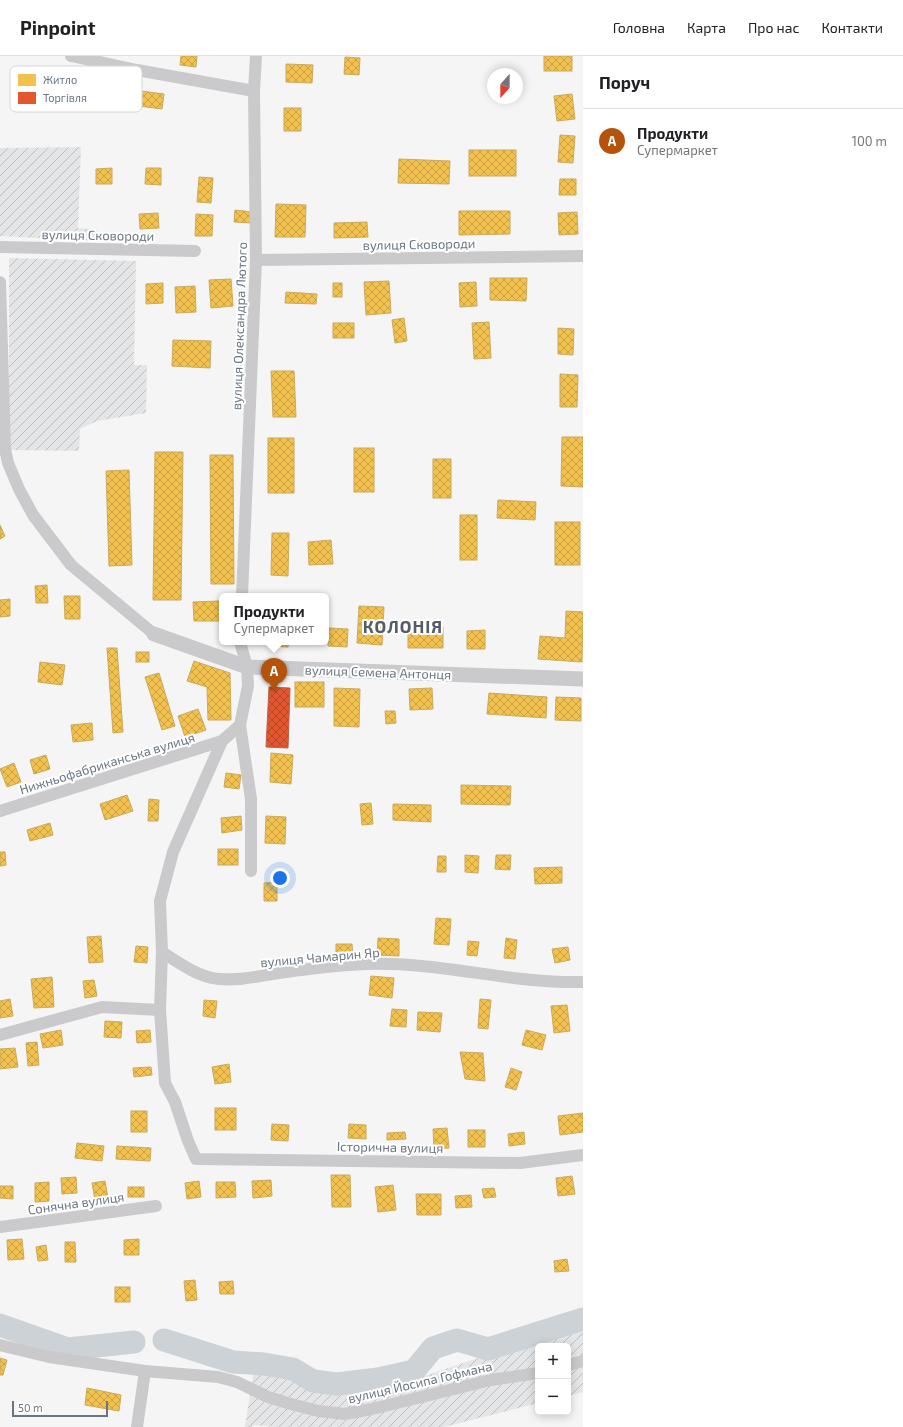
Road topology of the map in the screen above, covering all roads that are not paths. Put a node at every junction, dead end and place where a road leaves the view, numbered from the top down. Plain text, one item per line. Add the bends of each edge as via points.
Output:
1 (71, 56) edge
2 (256, 56) edge
3 (118, 66) edge
4 (142, 71) edge
5 (254, 91) junction
6 (0, 247) edge
7 (194, 251) dead end
8 (583, 256) edge
9 (256, 260) junction
10 (0, 282) edge
11 (242, 593) edge
12 (154, 634) joint
13 (241, 645) edge
14 (247, 667) junction
15 (583, 679) edge
16 (240, 725) junction
17 (222, 742) junction
18 (0, 811) edge
19 (251, 871) dead end
20 (162, 952) junction
21 (583, 982) edge
22 (160, 1010) junction
23 (0, 1035) edge
24 (583, 1155) edge
25 (156, 1206) dead end
26 (0, 1227) edge
27 (0, 1345) edge
28 (583, 1361) edge
29 (571, 1364) edge
30 (145, 1371) junction
31 (535, 1373) edge
32 (138, 1427) edge

1 - 3 street
2 - 5 street, вулиця Олександра Лютого
4 - 5 street
5 - 9 street, вулиця Олександра Лютого
6 - 7 street, вулиця Сковороди
8 - 9 street, вулиця Сковороди
9 - 11 street, вулиця Олександра Лютого
10 - 12 street via 5,449 19,489 33,515 71,566
12 - 14 street, вулиця Семена Антонця
13 - 14 street
14 - 15 street, вулиця Семена Антонця
14 - 16 street via 248,686
16 - 17 street
16 - 19 street via 251,799
17 - 18 street, Нижньофабриканська вулиця
17 - 20 street via 173,852 160,901
20 - 21 street, вулиця Чамарин Яр via 195,972 218,979 242,979 304,969 366,964 421,965 507,978 563,983
20 - 22 street
22 - 23 street via 102,1006
22 - 24 street, Історична вулиця via 165,1083 175,1102 196,1159 520,1163
25 - 26 street, Сонячна вулиця
27 - 30 street via 49,1357
28 - 29 street
30 - 31 street, вулиця Йосипа Гофмана via 218,1377 291,1404 344,1414 491,1380
30 - 32 street

